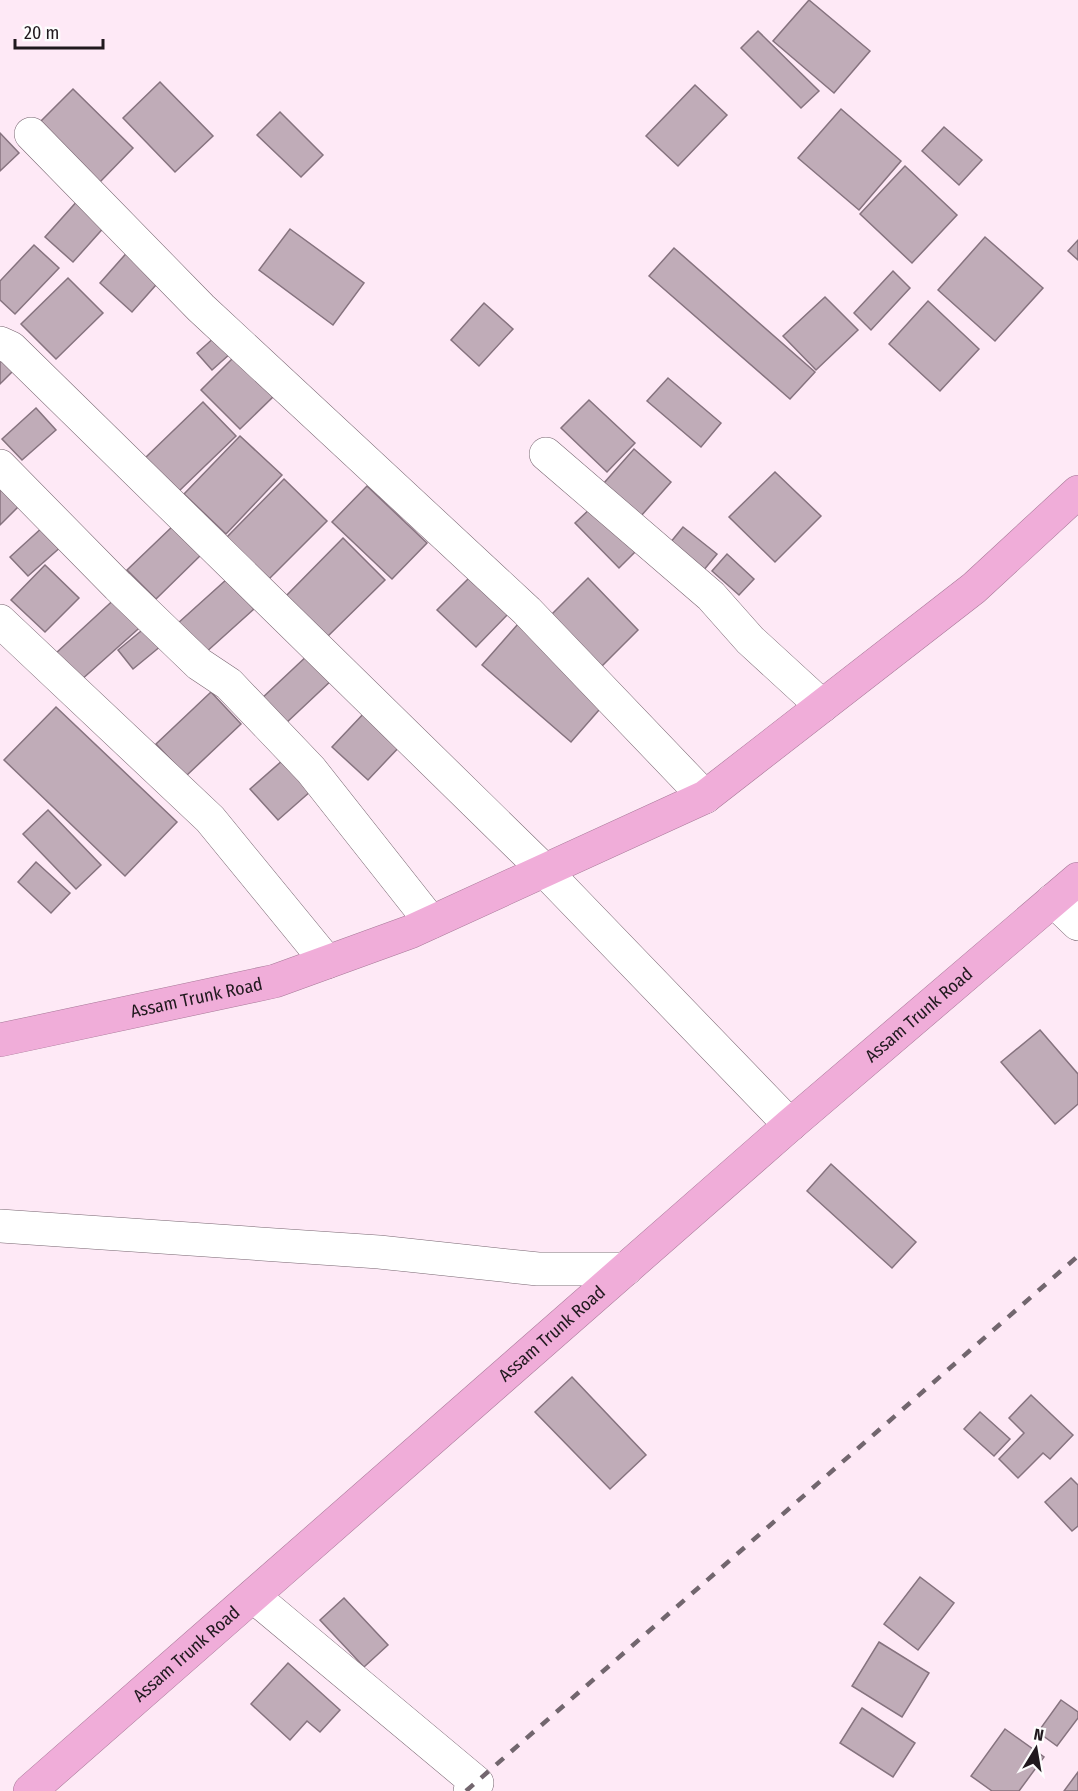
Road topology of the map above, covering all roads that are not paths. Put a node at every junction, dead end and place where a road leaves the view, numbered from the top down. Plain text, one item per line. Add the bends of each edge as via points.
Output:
1 (31, 134) dead end
2 (0, 343) edge
3 (546, 454) dead end
4 (0, 466) edge
5 (1078, 492) edge
6 (0, 621) edge
7 (822, 706) junction
8 (705, 797) junction
9 (544, 870) junction
10 (1078, 879) edge
11 (1053, 900) junction
12 (431, 922) junction
13 (1078, 924) edge
14 (327, 962) junction
15 (0, 1040) edge
16 (790, 1125) junction
17 (0, 1226) edge
18 (626, 1269) junction
19 (253, 1596) junction
20 (30, 1791) edge
21 (470, 1791) edge

1 - 8 street via 201,308 527,611
2 - 9 street via 10,348
3 - 7 street via 711,596 750,640
4 - 12 street via 199,664 229,684 311,770
5 - 7 highway, Assam Trunk Road via 974,588
6 - 14 street via 210,819
7 - 8 highway, Assam Trunk Road
8 - 9 highway, Assam Trunk Road
9 - 12 highway, Assam Trunk Road
9 - 16 street
10 - 11 highway, Assam Trunk Road
11 - 13 street
11 - 16 highway, Assam Trunk Road
12 - 14 highway, Assam Trunk Road
14 - 15 highway, Assam Trunk Road via 275,981
16 - 18 highway, Assam Trunk Road
17 - 18 street via 379,1252 538,1269
18 - 19 highway, Assam Trunk Road
19 - 20 highway, Assam Trunk Road
19 - 21 street via 477,1783

